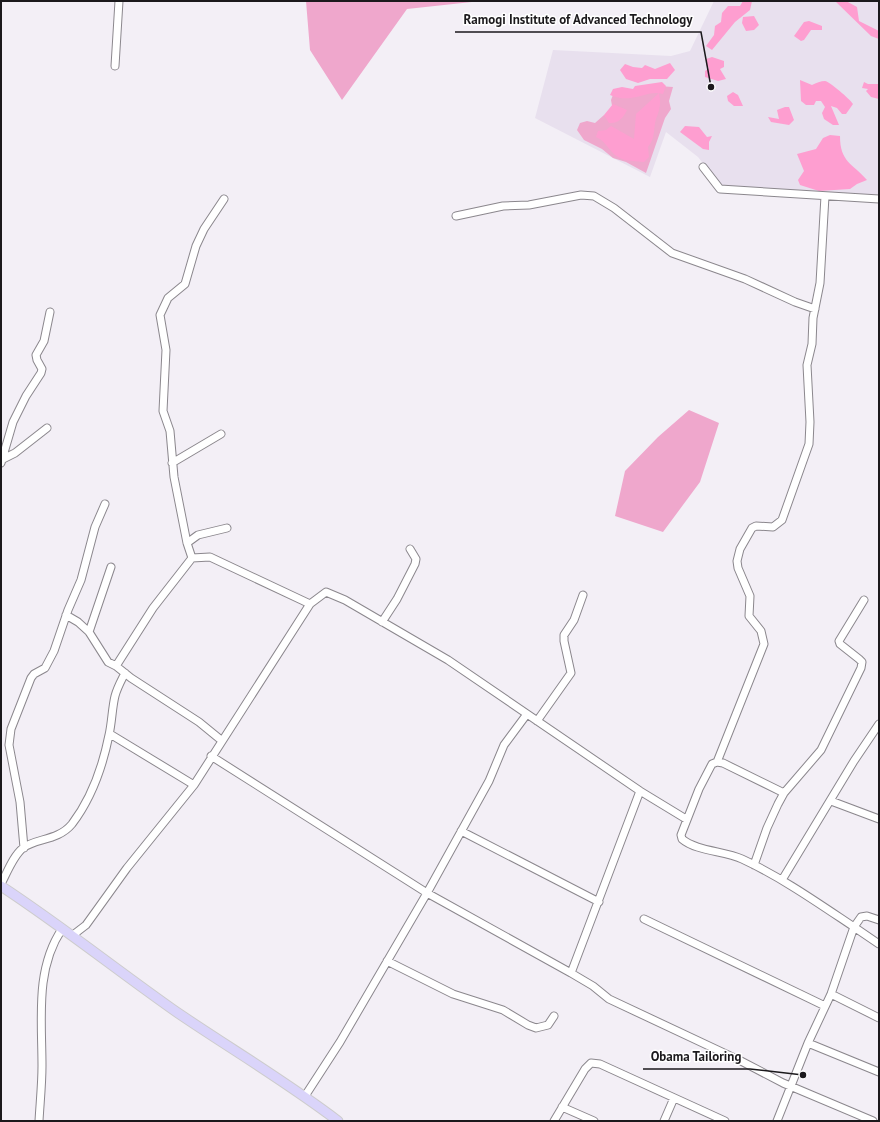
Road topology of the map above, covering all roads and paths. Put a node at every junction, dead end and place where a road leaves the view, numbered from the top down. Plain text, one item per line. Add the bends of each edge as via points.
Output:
1 (119, 1) edge
2 (115, 66) dead end
3 (703, 167) dead end
4 (825, 196) junction
5 (224, 199) dead end
6 (879, 199) edge
7 (456, 216) dead end
8 (815, 309) junction
9 (50, 312) dead end
10 (46, 428) dead end
11 (221, 434) dead end
12 (2, 461) edge
13 (172, 463) junction
14 (105, 504) dead end
15 (227, 528) dead end
16 (187, 543) junction
17 (410, 549) dead end
18 (192, 558) junction
19 (111, 567) dead end
20 (583, 595) dead end
21 (864, 600) dead end
22 (310, 604) junction
23 (66, 615) junction
24 (382, 622) junction
25 (89, 632) junction
26 (116, 666) junction
27 (125, 673) junction
28 (527, 714) junction
29 (537, 721) junction
30 (879, 724) edge
31 (110, 734) junction
32 (221, 740) junction
33 (211, 756) junction
34 (718, 762) junction
35 (194, 785) junction
36 (640, 791) junction
37 (784, 793) junction
38 (831, 801) junction
39 (686, 819) junction
40 (879, 820) edge
41 (461, 831) junction
42 (24, 848) junction
43 (754, 865) junction
44 (782, 880) junction
45 (1, 885) edge
46 (427, 893) junction
47 (599, 902) junction
48 (644, 919) dead end
49 (879, 920) edge
50 (854, 927) junction
51 (62, 929) junction
52 (73, 935) junction
53 (879, 944) edge
54 (387, 961) junction
55 (571, 973) junction
56 (831, 994) junction
57 (825, 1006) junction
58 (554, 1016) dead end
59 (879, 1018) edge
60 (808, 1043) junction
61 (879, 1072) edge
62 (791, 1086) junction
63 (304, 1096) junction
64 (674, 1098) junction
65 (562, 1107) junction
66 (39, 1121) edge
67 (338, 1121) edge
68 (554, 1121) edge
69 (594, 1121) edge
70 (664, 1121) edge
71 (725, 1121) edge
72 (777, 1121) edge
73 (873, 1121) edge

1 - 2 street
3 - 4 street via 720,189
4 - 6 street
4 - 8 street via 820,283
5 - 13 street via 196,246 185,284 168,298 160,315 166,350 162,412 170,431
7 - 8 street via 503,206 581,195 594,196 614,208 672,253 745,279
8 - 34 street via 807,365 809,444 782,520 773,527 752,528 740,549 738,568 750,596 749,616 761,631 764,644
9 - 12 street via 44,341 36,355 42,370 13,422
10 - 12 street
11 - 13 street
13 - 16 street
14 - 23 street via 95,527 81,580
15 - 16 street via 198,535
16 - 18 street
17 - 24 street via 416,560 398,599
18 - 22 street via 210,557
18 - 26 street via 153,608
19 - 25 street
20 - 29 street via 574,620 564,635 571,673
21 - 37 street via 839,641 860,659 860,668 821,750
22 - 24 street via 326,592
22 - 32 street
23 - 25 street
23 - 42 street via 54,651 45,668 31,678 11,729 9,745 20,802
24 - 28 street via 448,660
25 - 26 street via 108,662
26 - 27 street
27 - 31 street via 115,696
27 - 32 street via 199,722
28 - 29 street
28 - 41 street via 504,745 489,781
29 - 36 street
30 - 38 street
31 - 35 street
31 - 42 street via 95,784 71,824 49,839
32 - 33 street
33 - 35 street
33 - 46 street
34 - 37 street
34 - 39 street via 712,764 708,770
35 - 52 street via 131,862 86,924
36 - 39 street
36 - 47 street
37 - 43 street via 767,828
38 - 40 street
38 - 44 street
39 - 43 street via 681,835 685,842 727,853
41 - 46 street
41 - 47 street
42 - 45 street
43 - 44 street
44 - 50 street
45 - 51 main road
46 - 54 street
46 - 55 street
47 - 55 street
48 - 57 street
49 - 50 street via 861,917
50 - 53 street
50 - 56 street
51 - 52 main road
51 - 66 street via 48,954 41,997 42,1068
52 - 63 main road via 179,1013
54 - 58 street via 454,994 504,1010 536,1028 548,1024
54 - 63 street via 340,1042
55 - 62 street via 609,999
56 - 57 street
56 - 59 street
57 - 60 street
60 - 61 street
60 - 62 street
62 - 72 street
62 - 73 street
63 - 67 main road
64 - 65 street via 591,1062
64 - 70 street
64 - 71 street
65 - 68 street
65 - 69 street

